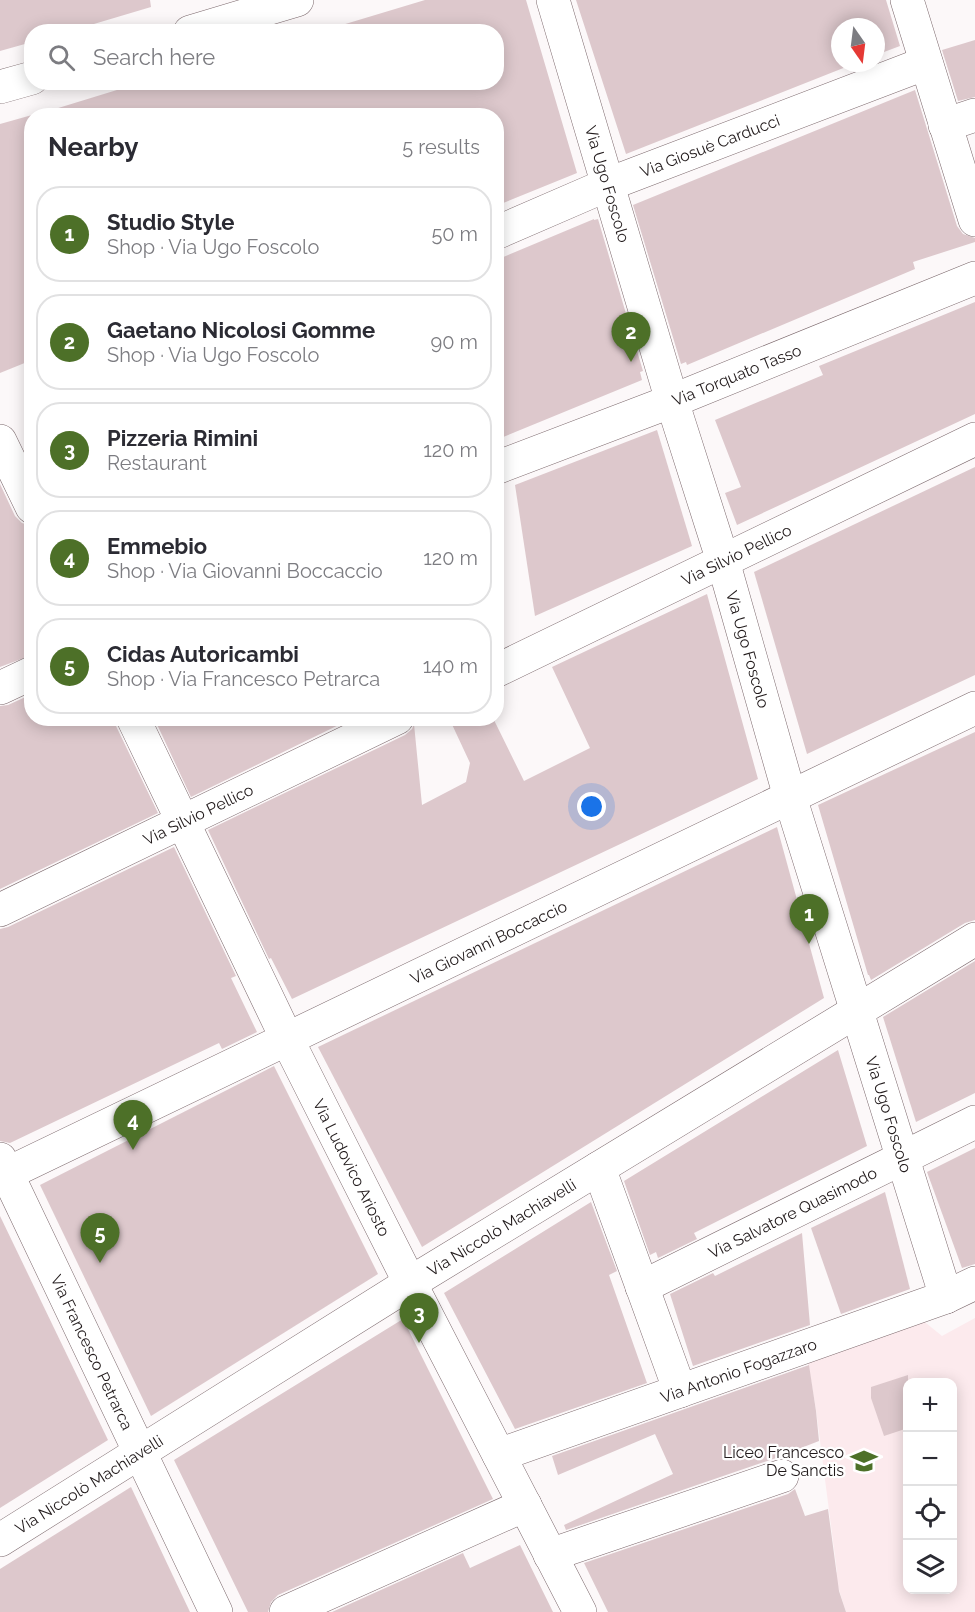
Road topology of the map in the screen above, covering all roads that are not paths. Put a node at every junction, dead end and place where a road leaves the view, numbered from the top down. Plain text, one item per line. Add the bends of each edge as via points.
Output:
1 (297, 0) edge
2 (553, 0) edge
3 (906, 0) edge
4 (242, 7) edge
5 (207, 24) edge
6 (926, 63) junction
7 (24, 80) edge
8 (0, 87) edge
9 (960, 120) edge
10 (609, 184) junction
11 (975, 220) edge
12 (504, 230) edge
13 (975, 278) edge
14 (672, 400) junction
15 (975, 439) edge
16 (9, 449) edge
17 (504, 465) edge
18 (24, 487) edge
19 (723, 561) junction
20 (504, 666) edge
21 (24, 677) edge
22 (0, 688) edge
23 (975, 708) edge
24 (137, 726) edge
25 (381, 726) edge
26 (790, 797) junction
27 (183, 822) junction
28 (0, 910) edge
29 (975, 939) edge
30 (858, 1011) junction
31 (287, 1039) junction
32 (975, 1122) edge
33 (903, 1158) junction
34 (598, 1168) junction
35 (2, 1170) edge
36 (410, 1283) junction
37 (975, 1283) edge
38 (642, 1287) junction
39 (946, 1297) junction
40 (680, 1391) junction
41 (140, 1452) junction
42 (499, 1455) junction
43 (782, 1476) dead end
44 (525, 1505) junction
45 (0, 1540) edge
46 (550, 1555) junction
47 (216, 1612) edge
48 (286, 1612) edge
49 (580, 1612) edge

1 - 4 street
2 - 10 street, Via Ugo Foscolo
3 - 6 street
4 - 5 street
6 - 9 street
6 - 10 street, Via Giosuè Carducci
7 - 8 street
9 - 11 street
10 - 12 street, Via Giosuè Carducci
10 - 14 street, Via Ugo Foscolo
13 - 14 street, Via Torquato Tasso
14 - 17 street, Via Torquato Tasso
14 - 19 street, Via Ugo Foscolo
15 - 19 street, Via Silvio Pellico
16 - 18 street
19 - 20 street, Via Silvio Pellico
19 - 26 street, Via Ugo Foscolo
21 - 22 street
23 - 26 street, Via Giovanni Boccaccio
24 - 27 street, Via Ludovico Ariosto
25 - 27 street, Via Silvio Pellico
26 - 30 street, Via Ugo Foscolo
26 - 31 street, Via Giovanni Boccaccio
27 - 28 street, Via Silvio Pellico
27 - 31 street, Via Ludovico Ariosto
29 - 30 street, Via Niccolò Machiavelli
30 - 33 street, Via Ugo Foscolo
30 - 34 street, Via Niccolò Machiavelli
31 - 35 street, Via Giovanni Boccaccio
31 - 36 street, Via Ludovico Ariosto
32 - 33 street, Via Salvatore Quasimodo
33 - 38 street, Via Salvatore Quasimodo
33 - 39 street, Via Ugo Foscolo
34 - 36 street, Via Niccolò Machiavelli
34 - 38 street
35 - 41 street, Via Francesco Petrarca
36 - 41 street, Via Niccolò Machiavelli
36 - 42 street, Via Ludovico Ariosto
37 - 39 street, Via Antonio Fogazzaro
38 - 40 street
39 - 40 street, Via Antonio Fogazzaro
40 - 42 street, Via Antonio Fogazzaro
41 - 45 street, Via Niccolò Machiavelli
41 - 47 street, Via Francesco Petrarca
42 - 44 street, Via Ludovico Ariosto
43 - 46 street
44 - 46 street, Via Ludovico Ariosto
44 - 48 street
46 - 49 street, Via Ludovico Ariosto

